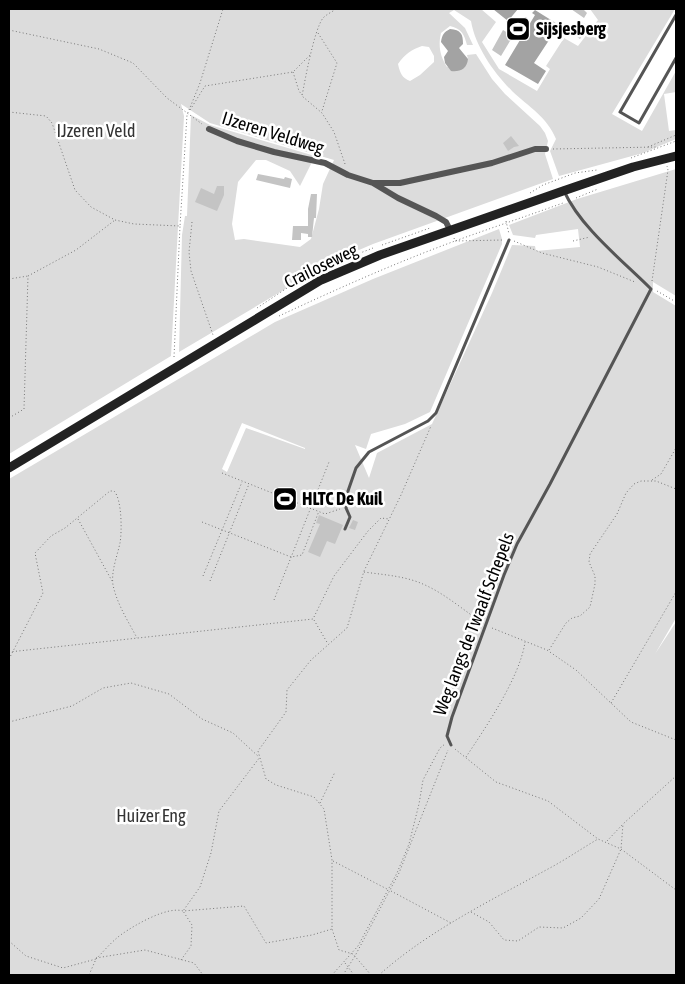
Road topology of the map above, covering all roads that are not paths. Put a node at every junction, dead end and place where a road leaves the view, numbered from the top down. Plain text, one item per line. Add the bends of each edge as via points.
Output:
1 (676, 15) edge
2 (676, 60) edge
3 (209, 129) road end
4 (546, 149) road end
5 (676, 156) edge
6 (373, 183) junction
7 (563, 191) junction
8 (450, 230) junction
9 (509, 240) road end
10 (9, 468) edge
11 (345, 529) dead end
12 (450, 745) road end

1 - 2 lane via 620,112 639,124
3 - 6 street, IJzeren Veldweg via 274,152 325,163
4 - 6 street via 400,183
5 - 7 main road, Crailoseweg
6 - 8 street, IJzeren Veldweg via 446,222
7 - 8 main road, Crailoseweg
7 - 12 lane, Weg langs de Twaalf Schepels via 596,236 650,289 518,544 452,718 448,736
8 - 10 main road, Crailoseweg via 321,280
9 - 11 lane via 436,413 428,421 369,452 356,468 348,491 346,508 350,517

